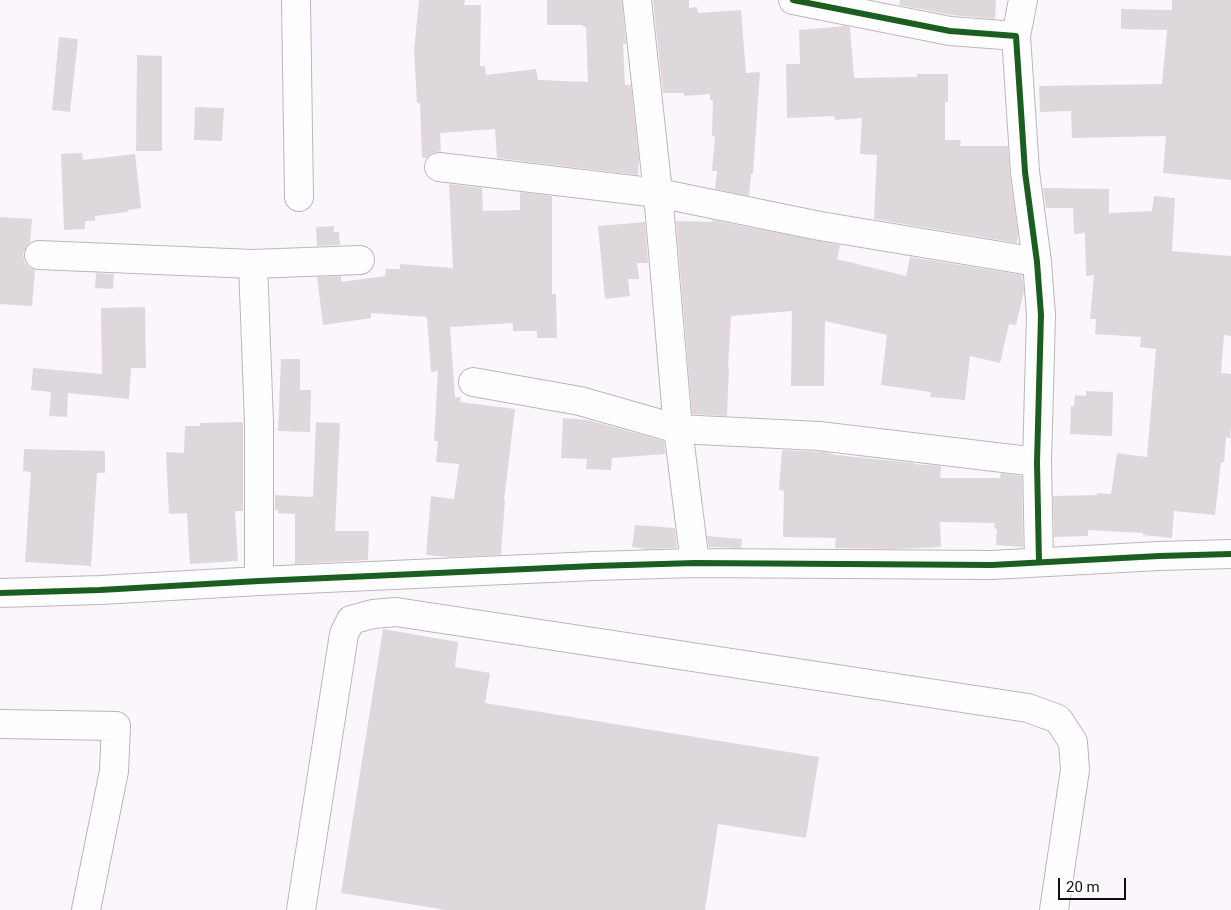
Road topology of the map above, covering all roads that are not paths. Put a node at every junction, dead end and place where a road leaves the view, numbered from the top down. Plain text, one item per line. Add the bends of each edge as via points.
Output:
1 (296, 0) edge
2 (637, 0) edge
3 (792, 0) edge
4 (1023, 0) edge
5 (1016, 36) junction
6 (439, 168) dead end
7 (658, 193) junction
8 (299, 198) dead end
9 (39, 255) dead end
10 (360, 260) dead end
11 (1037, 262) junction
12 (253, 264) junction
13 (473, 382) dead end
14 (678, 429) junction
15 (1037, 462) junction
16 (1231, 554) edge
17 (1039, 562) junction
18 (695, 563) junction
19 (259, 581) junction
20 (0, 593) edge
21 (0, 724) edge
22 (86, 910) edge
23 (300, 910) edge
24 (1054, 910) edge

1 - 8 street
2 - 7 street
3 - 5 street via 950,31
4 - 5 street
5 - 11 street via 1025,172
6 - 7 street
7 - 11 street via 820,226
7 - 14 street
9 - 12 street
10 - 12 street
11 - 15 street via 1041,315
12 - 19 street via 259,423
13 - 14 street via 580,401
14 - 15 street via 819,436
14 - 18 street
15 - 17 street
16 - 17 street
17 - 18 street via 992,565
18 - 19 street
19 - 20 street
21 - 22 street via 116,726 114,771
23 - 24 street via 344,634 351,620 396,612 1028,708 1058,718 1073,742 1075,770

